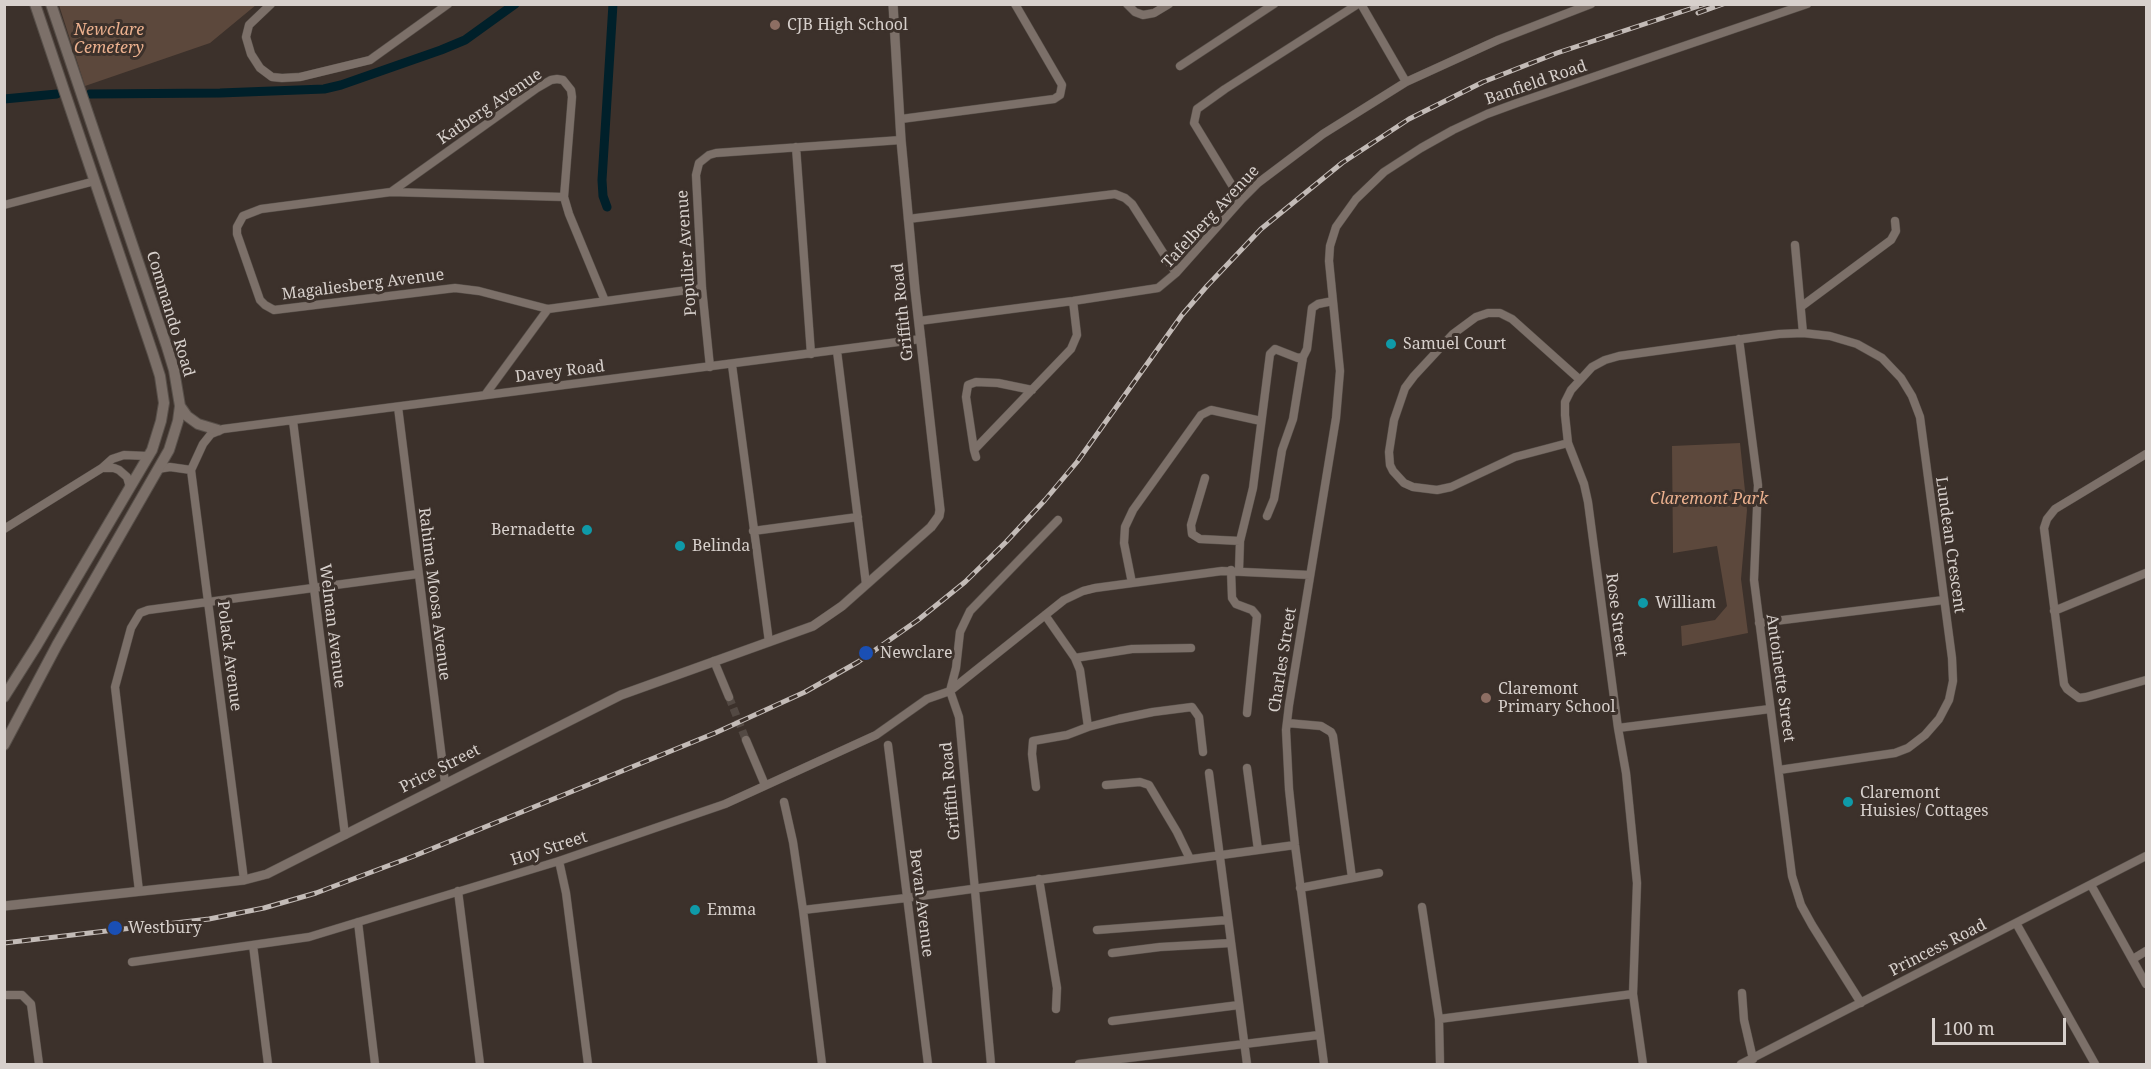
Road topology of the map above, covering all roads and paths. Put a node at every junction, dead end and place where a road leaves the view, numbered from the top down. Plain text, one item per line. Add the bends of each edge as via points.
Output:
1 (34, 4) edge
2 (51, 4) edge
3 (271, 4) edge
4 (448, 4) edge
5 (893, 4) edge
6 (1015, 4) edge
7 (1127, 4) edge
8 (1169, 4) edge
9 (1274, 4) edge
10 (1360, 4) edge
11 (1592, 4) edge
12 (1807, 4) edge
13 (1180, 66) dead end
14 (1406, 82) junction
15 (901, 119) junction
16 (902, 140) junction
17 (796, 147) junction
18 (95, 181) junction
19 (391, 192) junction
20 (564, 197) junction
21 (1241, 200) junction
22 (4, 205) edge
23 (908, 219) junction
24 (1895, 221) dead end
25 (1795, 245) dead end
26 (1329, 261) joint
27 (1176, 273) junction
28 (702, 288) junction
29 (605, 301) junction
30 (1073, 301) junction
31 (1333, 301) junction
32 (1802, 306) junction
33 (548, 309) junction
34 (919, 321) junction
35 (1803, 333) junction
36 (921, 339) junction
37 (1739, 339) junction
38 (837, 351) junction
39 (811, 354) junction
40 (1303, 357) junction
41 (732, 364) junction
42 (710, 367) junction
43 (1579, 379) junction
44 (1032, 390) junction
45 (485, 395) junction
46 (180, 406) junction
47 (398, 407) junction
48 (293, 421) junction
49 (1261, 421) junction
50 (218, 430) junction
51 (1568, 443) junction
52 (2146, 454) edge
53 (147, 456) junction
54 (102, 468) junction
55 (158, 469) junction
56 (191, 470) junction
57 (1206, 478) dead end
58 (130, 487) junction
59 (1267, 516) dead end
60 (858, 517) junction
61 (1058, 520) dead end
62 (4, 529) edge
63 (753, 531) junction
64 (1240, 541) junction
65 (1235, 570) junction
66 (2146, 573) edge
67 (418, 574) junction
68 (1310, 575) junction
69 (1132, 583) junction
70 (866, 584) junction
71 (314, 588) junction
72 (1944, 600) junction
73 (209, 602) junction
74 (2055, 611) junction
75 (1045, 615) junction
76 (1759, 623) junction
77 (769, 642) junction
78 (1191, 648) dead end
79 (1075, 658) junction
80 (714, 661) junction
81 (2146, 680) edge
82 (950, 691) junction
83 (4, 697) edge
84 (729, 697) tunnel mouth
85 (1770, 709) junction
86 (1247, 713) dead end
87 (1287, 723) junction
88 (1088, 727) junction
89 (1618, 728) junction
90 (746, 740) tunnel mouth
91 (4, 745) edge
92 (888, 745) dead end
93 (1203, 752) dead end
94 (1247, 768) dead end
95 (1779, 770) junction
96 (1209, 773) dead end
97 (445, 783) junction
98 (765, 785) junction
99 (1106, 785) dead end
100 (1036, 787) dead end
101 (784, 802) dead end
102 (345, 835) junction
103 (1295, 845) junction
104 (1258, 850) junction
105 (1219, 855) junction
106 (2146, 856) edge
107 (1190, 859) junction
108 (559, 861) junction
109 (1379, 873) dead end
110 (1352, 878) junction
111 (1039, 879) junction
112 (244, 880) junction
113 (2091, 885) junction
114 (975, 887) junction
115 (1300, 888) junction
116 (139, 891) junction
117 (458, 891) junction
118 (906, 898) junction
119 (4, 906) edge
120 (1422, 907) dead end
121 (803, 910) junction
122 (1228, 920) junction
123 (358, 922) junction
124 (2016, 923) junction
125 (1096, 930) dead end
126 (1230, 943) junction
127 (253, 945) junction
128 (2146, 951) edge
129 (1112, 953) dead end
130 (2133, 959) junction
131 (132, 962) dead end
132 (2146, 984) edge
133 (1742, 993) dead end
134 (1633, 994) junction
135 (4, 995) edge
136 (1861, 1003) junction
137 (1239, 1005) junction
138 (1056, 1010) dead end
139 (1439, 1019) junction
140 (1112, 1021) dead end
141 (1319, 1035) junction
142 (1244, 1044) junction
143 (1753, 1059) junction
144 (39, 1065) edge
145 (268, 1065) edge
146 (375, 1065) edge
147 (480, 1065) edge
148 (588, 1065) edge
149 (822, 1065) edge
150 (928, 1065) edge
151 (992, 1065) edge
152 (1079, 1065) edge
153 (1247, 1065) edge
154 (1324, 1065) edge
155 (1440, 1065) edge
156 (1643, 1065) edge
157 (1741, 1065) edge
158 (2095, 1065) edge

1 - 18 main road, Commando Road
2 - 46 main road, Commando Road via 167,347
3 - 4 street via 246,30 248,45 260,68 272,77 290,78 370,60
5 - 15 street, Griffith Road
6 - 15 street via 1062,85 1060,95 1054,99
7 - 8 street via 1143,15
9 - 13 street
10 - 14 street
10 - 21 street via 1197,109 1194,123
11 - 14 street, Tafelberg Avenue via 1498,40
12 - 26 street, Banfield Road via 1517,103 1453,130 1384,172 1356,199 1332,236
14 - 21 street, Tafelberg Avenue via 1296,152
15 - 16 street, Griffith Road
16 - 17 street, Populier Avenue
16 - 23 street, Griffith Road
17 - 28 street, Populier Avenue via 716,153 699,163 696,175
17 - 39 street
18 - 22 street
18 - 53 main road, Commando Road via 163,390 161,421
19 - 20 street, Magaliesberg Avenue
19 - 20 street, Katberg Avenue via 537,88 557,78 571,90
19 - 33 street, Magaliesberg Avenue via 261,209 243,216 237,234 257,293 265,305 280,309 455,288
20 - 29 street, Katberg Avenue
21 - 27 street, Tafelberg Avenue
23 - 27 street via 1115,194 1132,204
23 - 34 street, Griffith Road
24 - 32 street via 1892,240
25 - 32 street
26 - 31 street, Charles Street
27 - 30 street, Tafelberg Avenue via 1149,290
28 - 29 street, Magaliesberg Avenue
28 - 42 street, Populier Avenue
29 - 33 street, Magaliesberg Avenue
30 - 34 street, Tafelberg Avenue
30 - 44 street via 1075,342
31 - 40 street via 1312,308
31 - 68 street, Charles Street via 1339,387
32 - 35 street
33 - 45 street
34 - 36 street, Griffith Road
35 - 37 street, Lundean Crescent
35 - 72 street, Lundean Crescent via 1857,344 1882,358 1912,396 1920,417
36 - 38 street, Davey Road
36 - 70 street, Griffith Road via 939,516
37 - 43 street, Rose Street via 1619,356 1592,367
37 - 76 street, Antoinette Street via 1758,485 1753,564
38 - 39 street, Davey Road
38 - 60 street
39 - 41 street, Davey Road
40 - 49 street via 1271,351
40 - 59 street via 1293,419
41 - 42 street, Davey Road
41 - 63 street
42 - 45 street, Davey Road
43 - 51 street, Rose Street via 1565,402
43 - 51 street via 1512,319 1500,313 1476,317 1453,334 1405,388 1394,420 1390,465 1404,483 1437,490 1515,457
44 - 44 street via 976,381 968,385 966,397 975,454
45 - 47 street, Davey Road
46 - 50 main road via 198,424
46 - 55 main road, Commando Road via 173,441
47 - 48 street, Davey Road
47 - 67 street, Rahima Moosa Avenue
48 - 50 street, Davey Road
48 - 71 street, Welman Avenue
49 - 64 street via 1253,488
49 - 69 street via 1211,410 1201,415 1125,527
50 - 56 street, Davey Road via 206,438
51 - 89 street, Rose Street via 1588,502
52 - 74 street via 2063,503 2047,519 2044,528
53 - 54 street via 118,457
53 - 58 main road, Commando Road
54 - 58 street via 119,470
54 - 62 street
55 - 56 street
55 - 91 main road, Commando Road
56 - 73 street, Polack Avenue
57 - 64 street via 1191,525 1192,534 1200,539
58 - 83 main road, Commando Road
60 - 63 street
60 - 70 street
61 - 82 street via 970,611 960,632
63 - 77 street
64 - 65 street
65 - 68 street, Hoy Street
65 - 69 street, Hoy Street
65 - 86 street via 1232,598 1257,616
66 - 74 street
67 - 71 street
67 - 97 street, Rahima Moosa Avenue
68 - 87 street, Charles Street
69 - 75 street, Hoy Street via 1083,591
70 - 77 street, Price Street via 824,621
71 - 73 street
71 - 102 street, Welman Avenue
72 - 76 street
72 - 95 street, Lundean Crescent via 1953,681 1944,710 1925,735 1895,753
73 - 112 street, Polack Avenue
73 - 116 street via 140,613 131,628 115,687
74 - 81 street via 2064,684 2072,694 2086,698
75 - 79 street
75 - 82 street, Hoy Street
76 - 85 street, Antoinette Street
77 - 80 street, Price Street
78 - 79 street via 1123,650
79 - 88 street
80 - 84 street
80 - 97 street, Price Street via 621,695
82 - 98 street, Hoy Street via 927,699 876,735
82 - 114 street, Griffith Road via 959,717
85 - 89 street
85 - 95 street, Antoinette Street
87 - 103 street, Charles Street via 1286,758
87 - 110 street via 1321,726 1333,736
88 - 93 street via 1192,707 1199,717
88 - 100 street via 1033,741
89 - 134 street, Rose Street via 1638,883
90 - 98 street
92 - 118 street, Bevan Avenue
94 - 104 street
95 - 136 street, Antoinette Street via 1796,890 1812,925
96 - 105 street
97 - 102 street, Price Street
98 - 108 street, Hoy Street via 714,808
99 - 107 street via 1149,784
101 - 121 street
102 - 112 street, Price Street via 267,874
103 - 104 street
103 - 115 street, Charles Street
104 - 105 street
105 - 107 street
105 - 122 street
106 - 113 street, Princess Road
107 - 111 street
108 - 117 street, Hoy Street
108 - 148 street
109 - 110 street
110 - 115 street
111 - 114 street
111 - 138 street via 1057,988
112 - 116 street, Price Street
113 - 124 street, Princess Road
113 - 130 street
114 - 118 street
114 - 151 street, Griffith Road
115 - 141 street, Charles Street
116 - 119 street, Price Street
117 - 123 street, Hoy Street
117 - 147 street
118 - 121 street
118 - 150 street, Bevan Avenue
120 - 139 street
121 - 149 street
122 - 125 street
122 - 126 street
123 - 127 street, Hoy Street via 299,939
123 - 146 street
124 - 136 street, Princess Road
124 - 158 street
126 - 129 street
126 - 137 street
127 - 131 street, Hoy Street
127 - 145 street
128 - 130 street
130 - 132 street
133 - 143 street
134 - 139 street
134 - 156 street, Rose Street
135 - 144 street via 22,994 31,1004
136 - 143 street, Princess Road
137 - 140 street
137 - 142 street
139 - 155 street
141 - 142 street
141 - 154 street, Charles Street
142 - 152 street
142 - 153 street
143 - 157 street, Princess Road

